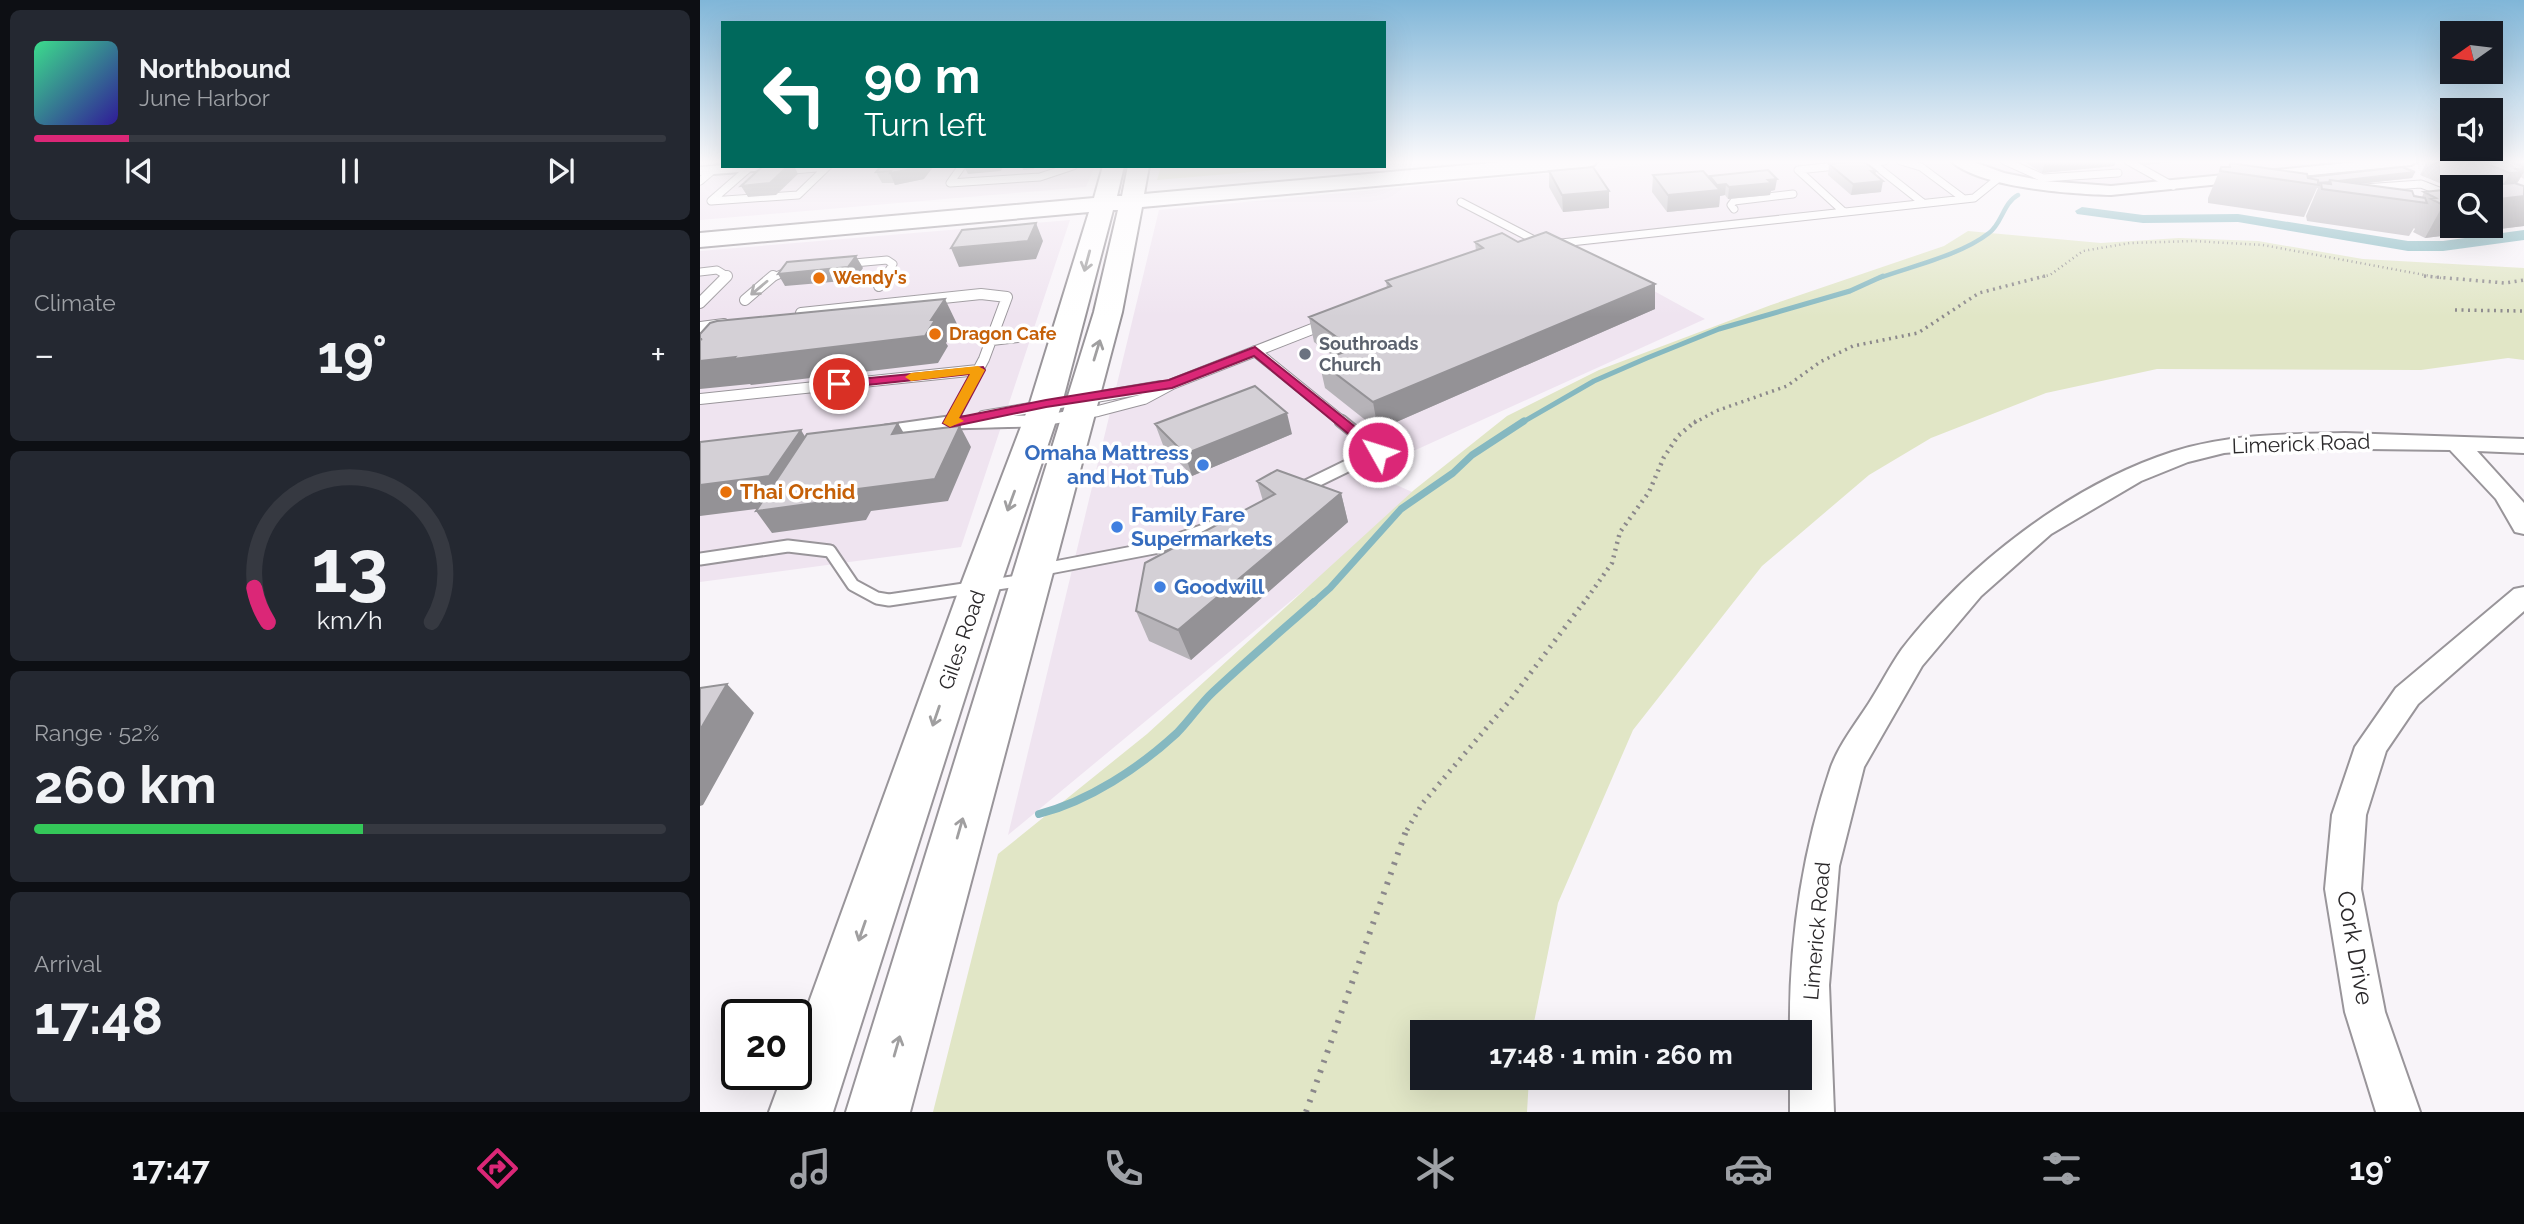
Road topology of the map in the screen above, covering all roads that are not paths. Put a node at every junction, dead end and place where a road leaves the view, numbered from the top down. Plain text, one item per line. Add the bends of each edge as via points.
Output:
1 (865, 213) edge
2 (919, 213) edge
3 (1111, 213) edge
4 (1118, 213) edge
5 (1478, 213) edge
6 (1836, 213) edge
7 (700, 229) edge
8 (700, 240) edge
9 (834, 264) edge
10 (810, 267) edge
11 (700, 272) edge
12 (727, 276) joint
13 (879, 286) dead end
14 (958, 296) junction
15 (745, 300) dead end
16 (700, 303) edge
17 (950, 312) dead end
18 (792, 314) edge
19 (1334, 320) edge
20 (731, 323) edge
21 (700, 327) edge
22 (1069, 331) junction
23 (992, 340) junction
24 (1255, 351) junction
25 (978, 370) junction
26 (1172, 384) junction
27 (700, 399) edge
28 (1061, 410) junction
29 (950, 423) junction
30 (875, 432) edge
31 (2457, 444) junction
32 (2524, 446) edge
33 (1288, 494) edge
34 (1238, 517) edge
35 (2524, 526) edge
36 (700, 559) edge
37 (1030, 575) junction
38 (980, 587) junction
39 (2524, 596) edge
40 (800, 1112) edge
41 (877, 1112) edge
42 (1812, 1112) edge
43 (2398, 1112) edge

1 - 7 main road
2 - 8 main road
3 -> 22 main road, Giles Road
28 -> 4 main road, Giles Road via 1108,313
5 - 6 lane via 1534,248
9 - 13 lane via 887,260 892,264
10 -> 15 lane via 775,275
11 - 12 lane via 717,270
12 - 16 lane
14 - 17 lane
14 - 18 lane
14 - 23 lane via 1007,297
19 - 24 lane
20 - 21 lane
22 - 23 lane
22 - 28 main road, Giles Road
23 - 25 lane
24 - 26 lane
24 - 33 lane via 1378,452
25 - 27 lane
25 - 29 lane
26 - 28 lane
26 - 28 lane via 1144,399
28 - 29 lane
28 - 29 lane
28 - 37 main road, Giles Road
28 -> 38 main road, Giles Road
29 - 30 lane
31 - 32 street, Limerick Road
31 - 35 street via 2507,498
31 - 42 street, Limerick Road via 2286,441 2224,446 2180,457 2133,476 2042,528 1970,589 1912,658 1848,765 1819,880 1809,985
34 - 37 lane via 1154,550
36 - 38 lane via 788,546 830,551 856,591 889,600
37 - 38 lane
41 -> 37 main road, Giles Road
38 -> 40 main road, Giles Road
39 - 43 street, Cork Drive via 2407,696 2371,747 2349,815 2343,889 2365,1012

